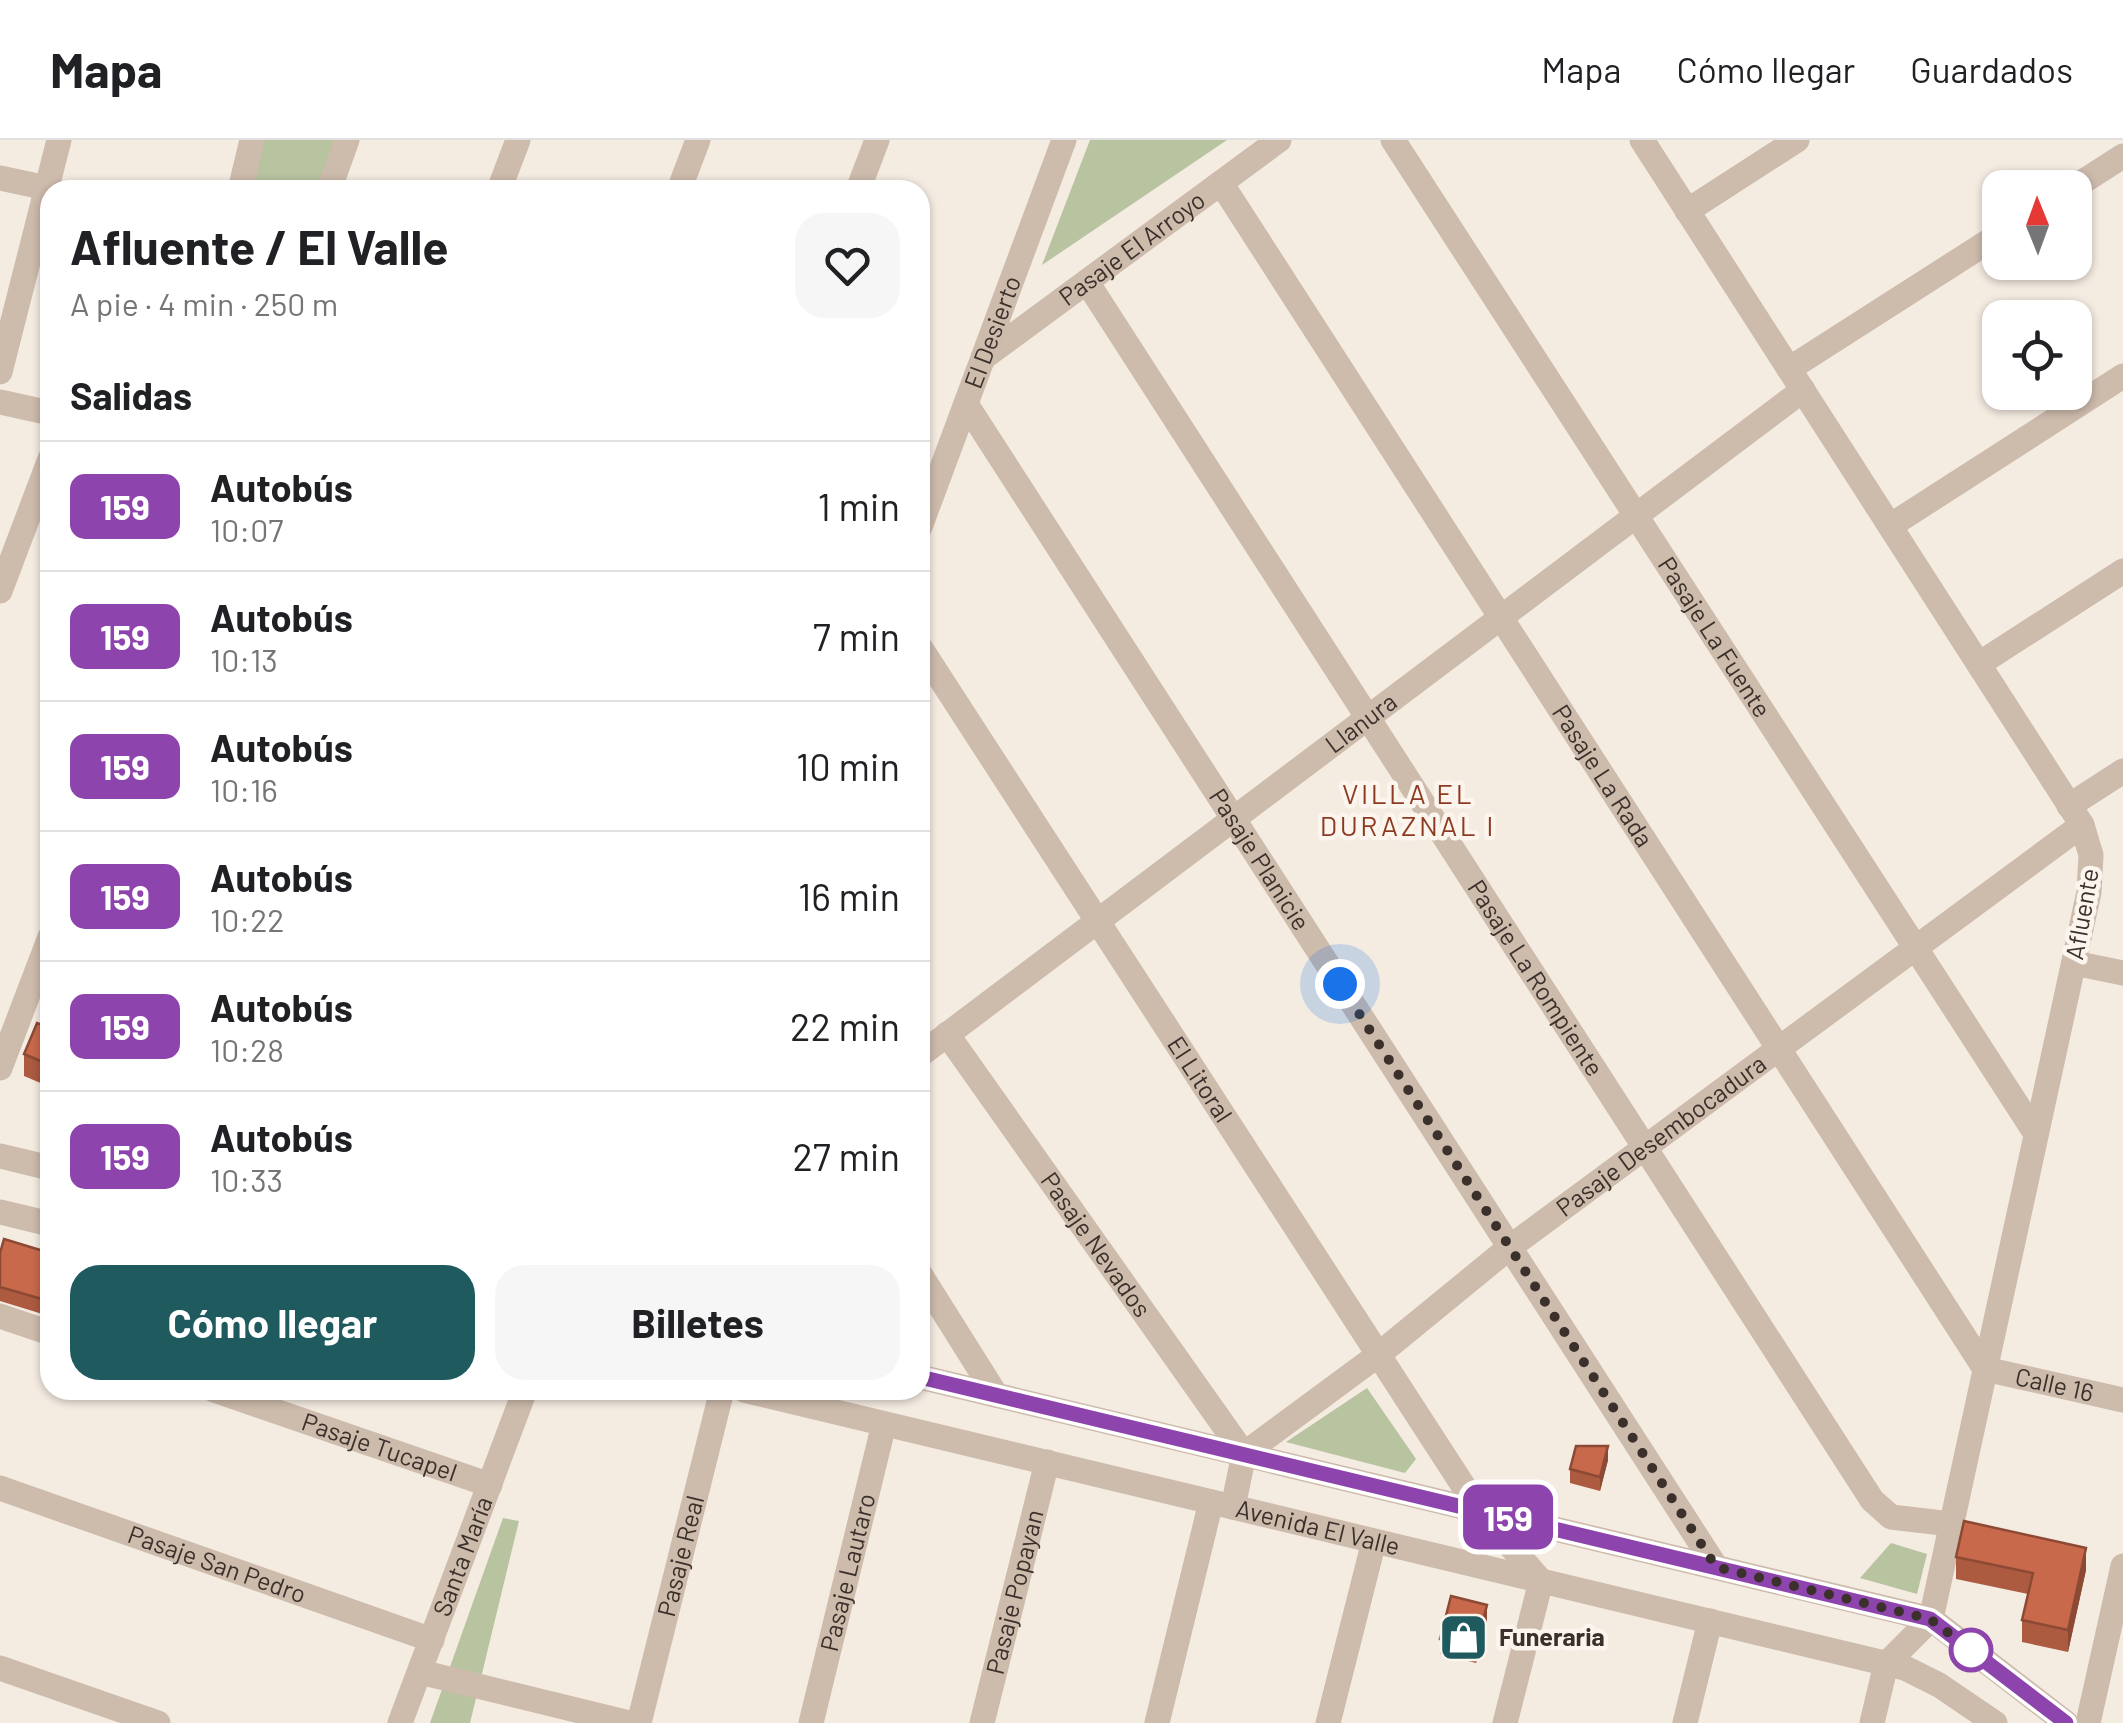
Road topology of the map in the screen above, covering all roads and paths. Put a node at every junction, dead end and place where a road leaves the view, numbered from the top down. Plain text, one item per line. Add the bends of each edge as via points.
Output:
1 (59, 140) edge
2 (252, 140) edge
3 (347, 140) edge
4 (518, 140) edge
5 (698, 140) edge
6 (877, 140) edge
7 (1064, 140) edge
8 (1279, 140) edge
9 (1393, 140) edge
10 (1642, 140) edge
11 (1797, 140) edge
12 (2123, 156) edge
13 (2092, 176) edge
14 (0, 178) edge
15 (49, 180) edge
16 (242, 180) edge
17 (333, 180) edge
18 (503, 180) edge
19 (683, 180) edge
20 (862, 180) edge
21 (1221, 183) junction
22 (40, 187) edge
23 (1688, 211) junction
24 (40, 215) edge
25 (1982, 247) edge
26 (1086, 282) junction
27 (983, 358) junction
28 (0, 372) edge
29 (2123, 376) edge
30 (1796, 380) junction
31 (0, 402) edge
32 (966, 404) junction
33 (40, 412) edge
34 (40, 485) edge
35 (930, 500) edge
36 (1636, 516) junction
37 (1890, 526) junction
38 (2123, 572) edge
39 (0, 590) edge
40 (1501, 618) junction
41 (930, 663) edge
42 (1978, 664) junction
43 (1367, 718) junction
44 (2123, 771) edge
45 (2076, 816) junction
46 (1234, 819) junction
47 (1098, 922) junction
48 (1914, 946) junction
49 (40, 963) edge
50 (2074, 963) junction
51 (2121, 970) edge
52 (947, 1034) junction
53 (930, 1047) edge
54 (1778, 1048) junction
55 (0, 1068) edge
56 (2036, 1134) junction
57 (1644, 1147) junction
58 (0, 1156) edge
59 (40, 1166) edge
60 (0, 1212) edge
61 (40, 1222) edge
62 (1510, 1247) junction
63 (930, 1290) edge
64 (0, 1316) edge
65 (40, 1330) edge
66 (1378, 1355) junction
67 (1985, 1369) junction
68 (930, 1379) edge
69 (996, 1395) junction
70 (243, 1400) edge
71 (521, 1400) edge
72 (720, 1400) edge
73 (785, 1400) edge
74 (2123, 1400) edge
75 (884, 1424) junction
76 (1244, 1454) junction
77 (1048, 1462) junction
78 (490, 1485) junction
79 (0, 1488) edge
80 (1222, 1504) junction
81 (1479, 1510) junction
82 (1951, 1524) junction
83 (1374, 1541) junction
84 (2123, 1566) edge
85 (1716, 1567) junction
86 (1541, 1581) junction
87 (1930, 1619) junction
88 (1710, 1621) junction
89 (432, 1640) junction
90 (1886, 1664) junction
91 (0, 1668) edge
92 (420, 1672) junction
93 (158, 1723) edge
94 (400, 1723) edge
95 (630, 1723) edge
96 (639, 1723) edge
97 (810, 1723) edge
98 (982, 1723) edge
99 (1156, 1723) edge
100 (1328, 1723) edge
101 (1506, 1723) edge
102 (1685, 1723) edge
103 (1872, 1723) edge
104 (1995, 1723) edge
105 (2066, 1723) edge
106 (2088, 1723) edge

1 - 15 street
2 - 16 street
3 - 17 street
4 - 18 street
5 - 19 street
6 - 20 street
7 - 27 street, El Desierto
8 - 21 street, Pasaje El Arroyo
9 - 36 street, Pasaje La Fuente
10 - 23 street, Afluente
11 - 23 street
12 - 13 street
14 - 22 street
21 - 26 street, Pasaje El Arroyo
21 - 40 street, Pasaje La Rada
23 - 30 street, Afluente
24 - 28 street
25 - 30 street, Llanura
26 - 27 street, Pasaje El Arroyo
26 - 43 street, Pasaje La Rompiente
27 - 32 street, El Desierto
29 - 37 street
30 - 36 street, Llanura
30 - 37 street, Afluente
31 - 33 street
32 - 35 street, El Desierto
32 - 46 street, Pasaje Planicie
34 - 39 street
36 - 40 street, Llanura
36 - 48 street, Pasaje La Fuente
37 - 42 street, Afluente
38 - 42 street
40 - 43 street, Llanura
40 - 54 street, Pasaje La Rada
41 - 47 street, El Litoral
42 - 45 street, Afluente
43 - 46 street, Llanura
43 - 57 street, Pasaje La Rompiente
44 - 45 street, Pasaje Desembocadura
45 - 48 street, Pasaje Desembocadura
45 - 50 street, Afluente via 2092,874
46 - 47 street, Llanura
46 - 62 street, Pasaje Planicie
47 - 52 street, Llanura
47 - 66 street, El Litoral
48 - 54 street, Pasaje Desembocadura
48 - 56 street, Pasaje La Fuente
49 - 55 street
50 - 51 street
50 - 56 street, Afluente
52 - 53 street, Llanura
52 - 76 street, Pasaje Nevados
54 - 57 street, Pasaje Desembocadura
54 - 67 street, Pasaje La Rada
56 - 67 street, Afluente
57 - 62 street, Pasaje Desembocadura
57 - 82 street, Pasaje La Rompiente via 1876,1507 1891,1517
58 - 59 street
60 - 61 street
62 - 66 street, Pasaje Desembocadura
62 - 85 street, Pasaje Planicie
63 - 69 street
64 - 65 street
66 - 76 street, Pasaje Desembocadura
66 - 81 street, El Litoral
67 - 74 street, Calle 16
67 - 82 street, Afluente
68 - 69 street
69 - 76 street
70 - 78 street, Pasaje Tucapel
71 - 78 street, Santa María
72 - 96 street, Pasaje Real
73 - 75 street, Avenida El Valle
75 - 77 street, Avenida El Valle
75 - 97 street, Pasaje Lautaro
76 - 80 street
76 - 81 street
77 - 80 street, Avenida El Valle
77 - 98 street, Pasaje Popayan
78 - 89 street, Santa María
79 - 89 street, Pasaje San Pedro
80 - 83 street, Avenida El Valle
80 - 99 street
81 - 85 street
81 - 86 street, El Litoral
82 - 87 street, Afluente
83 - 86 street, Avenida El Valle
83 - 100 street
84 - 106 street
85 - 87 street
86 - 88 street, Avenida El Valle
86 - 101 street
87 - 90 street
87 - 105 street
88 - 90 street, Avenida El Valle
88 - 102 street
89 - 92 street, Santa María
90 - 103 street
90 - 104 street, Avenida El Valle via 1922,1676
91 - 93 street
92 - 94 street, Santa María
92 - 95 street

